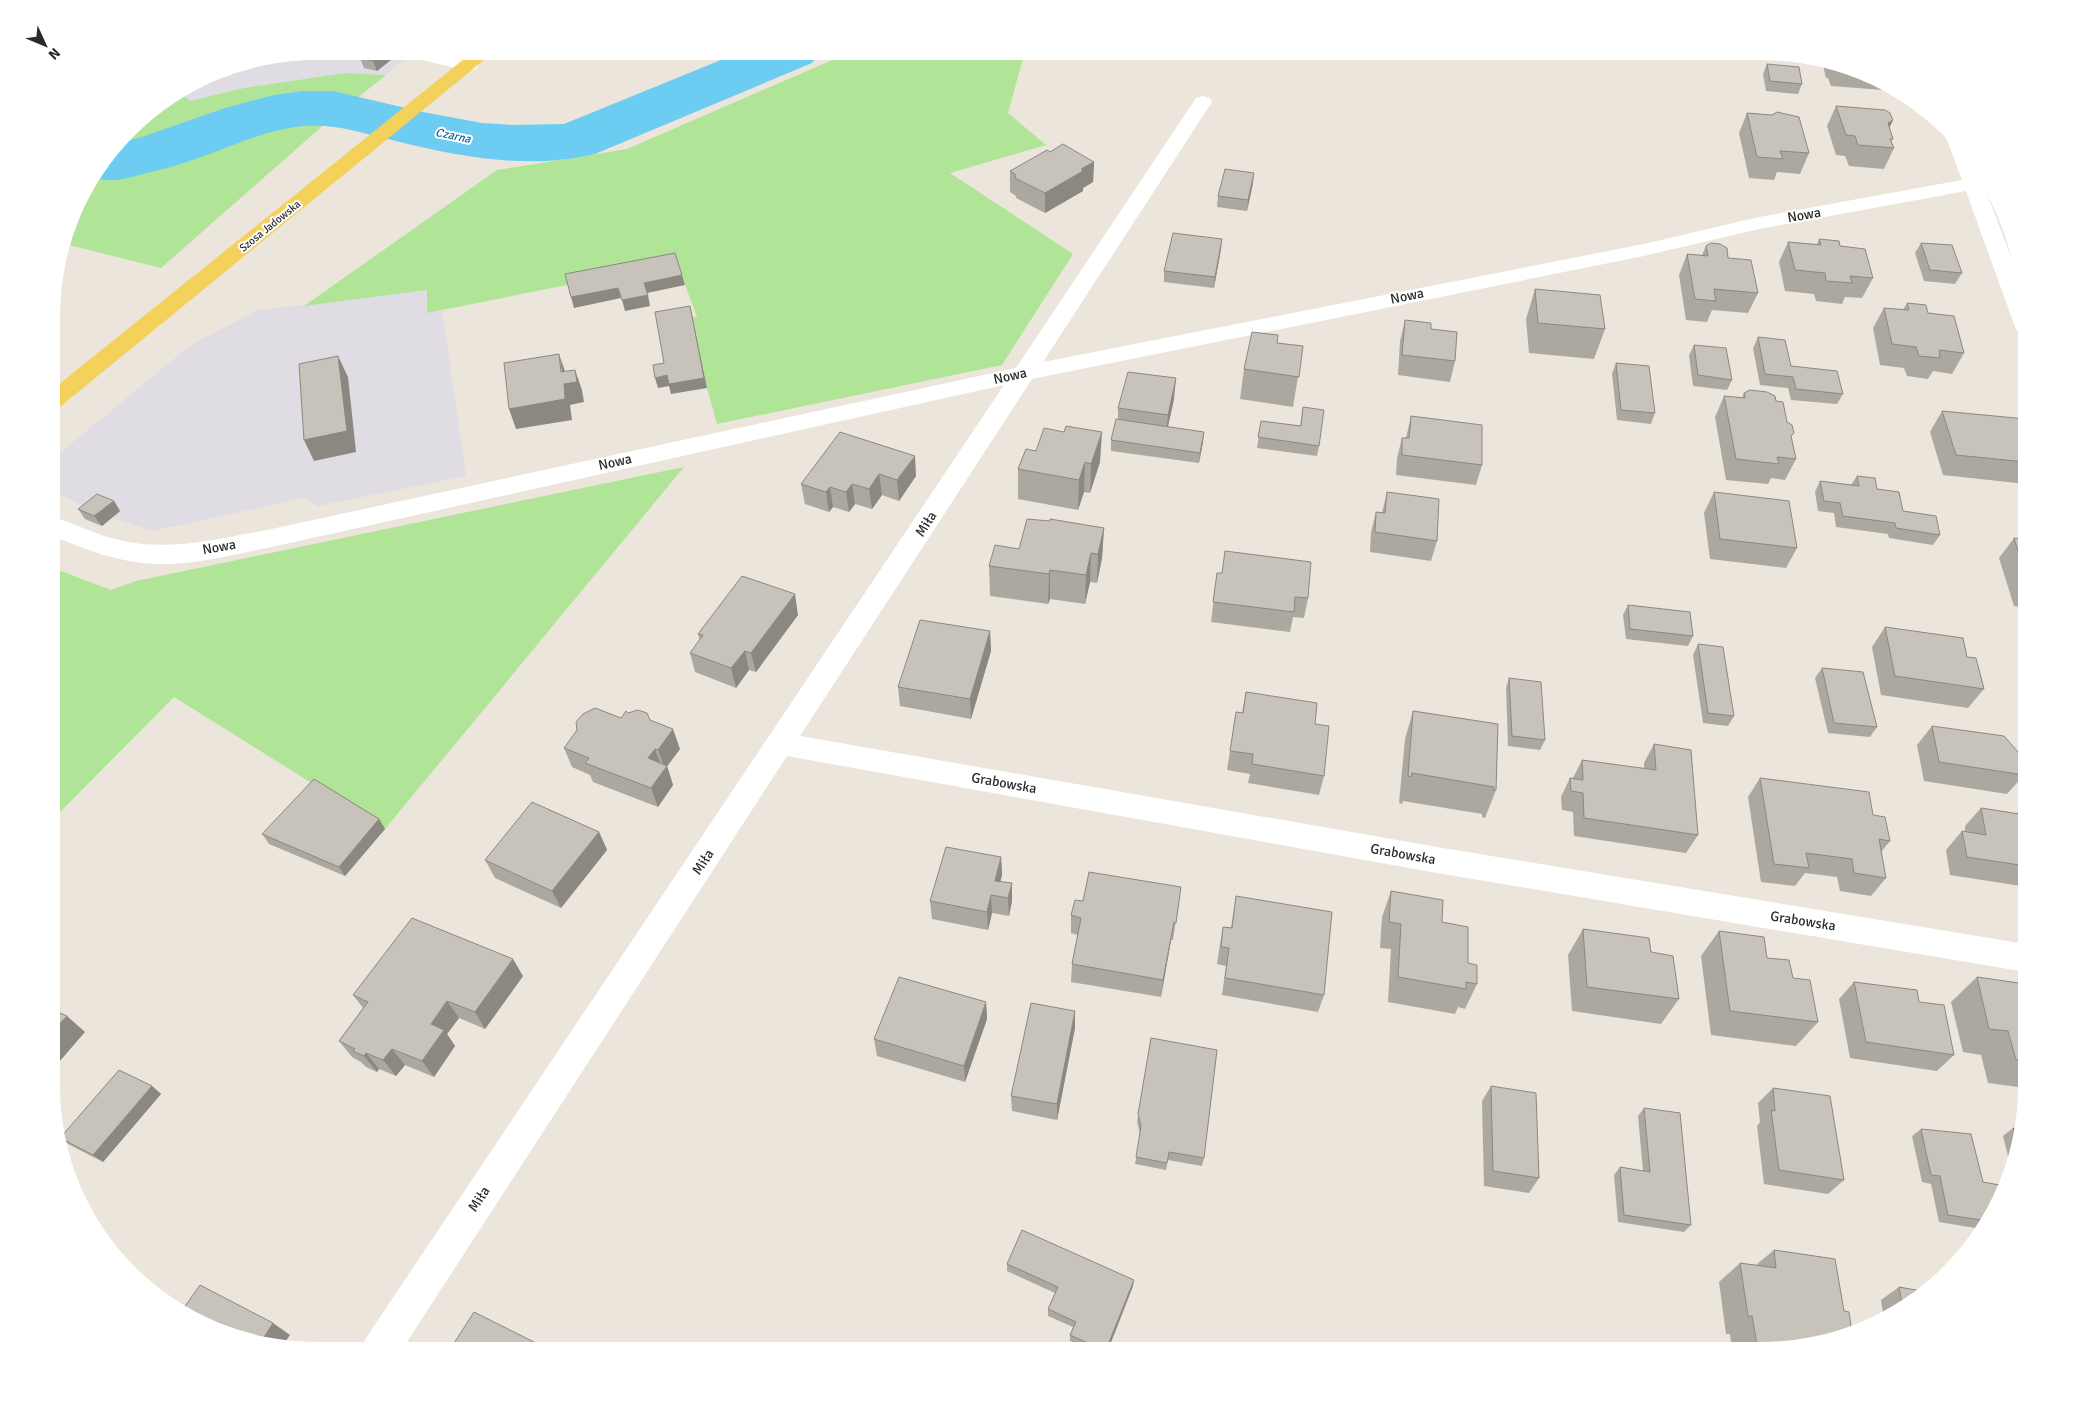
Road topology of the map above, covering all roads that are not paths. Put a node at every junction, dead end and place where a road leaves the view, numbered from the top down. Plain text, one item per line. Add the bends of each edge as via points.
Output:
1 (446, 60) edge
2 (475, 60) edge
3 (469, 65) junction
4 (1203, 102) dead end
5 (1982, 185) edge
6 (2017, 297) edge
7 (1026, 373) junction
8 (60, 396) edge
9 (60, 528) edge
10 (781, 744) junction
11 (2018, 957) edge
12 (385, 1342) edge

1 - 3 street
2 - 3 main road, Szosa Jadowska
3 - 8 main road, Szosa Jadowska
4 - 7 street, Miła
5 - 6 street
5 - 7 street, Nowa via 1759,223 1635,252
7 - 9 street, Nowa via 267,539 181,554 157,555 110,548
7 - 10 street, Miła
10 - 11 street, Grabowska via 1442,861
10 - 12 street, Miła

